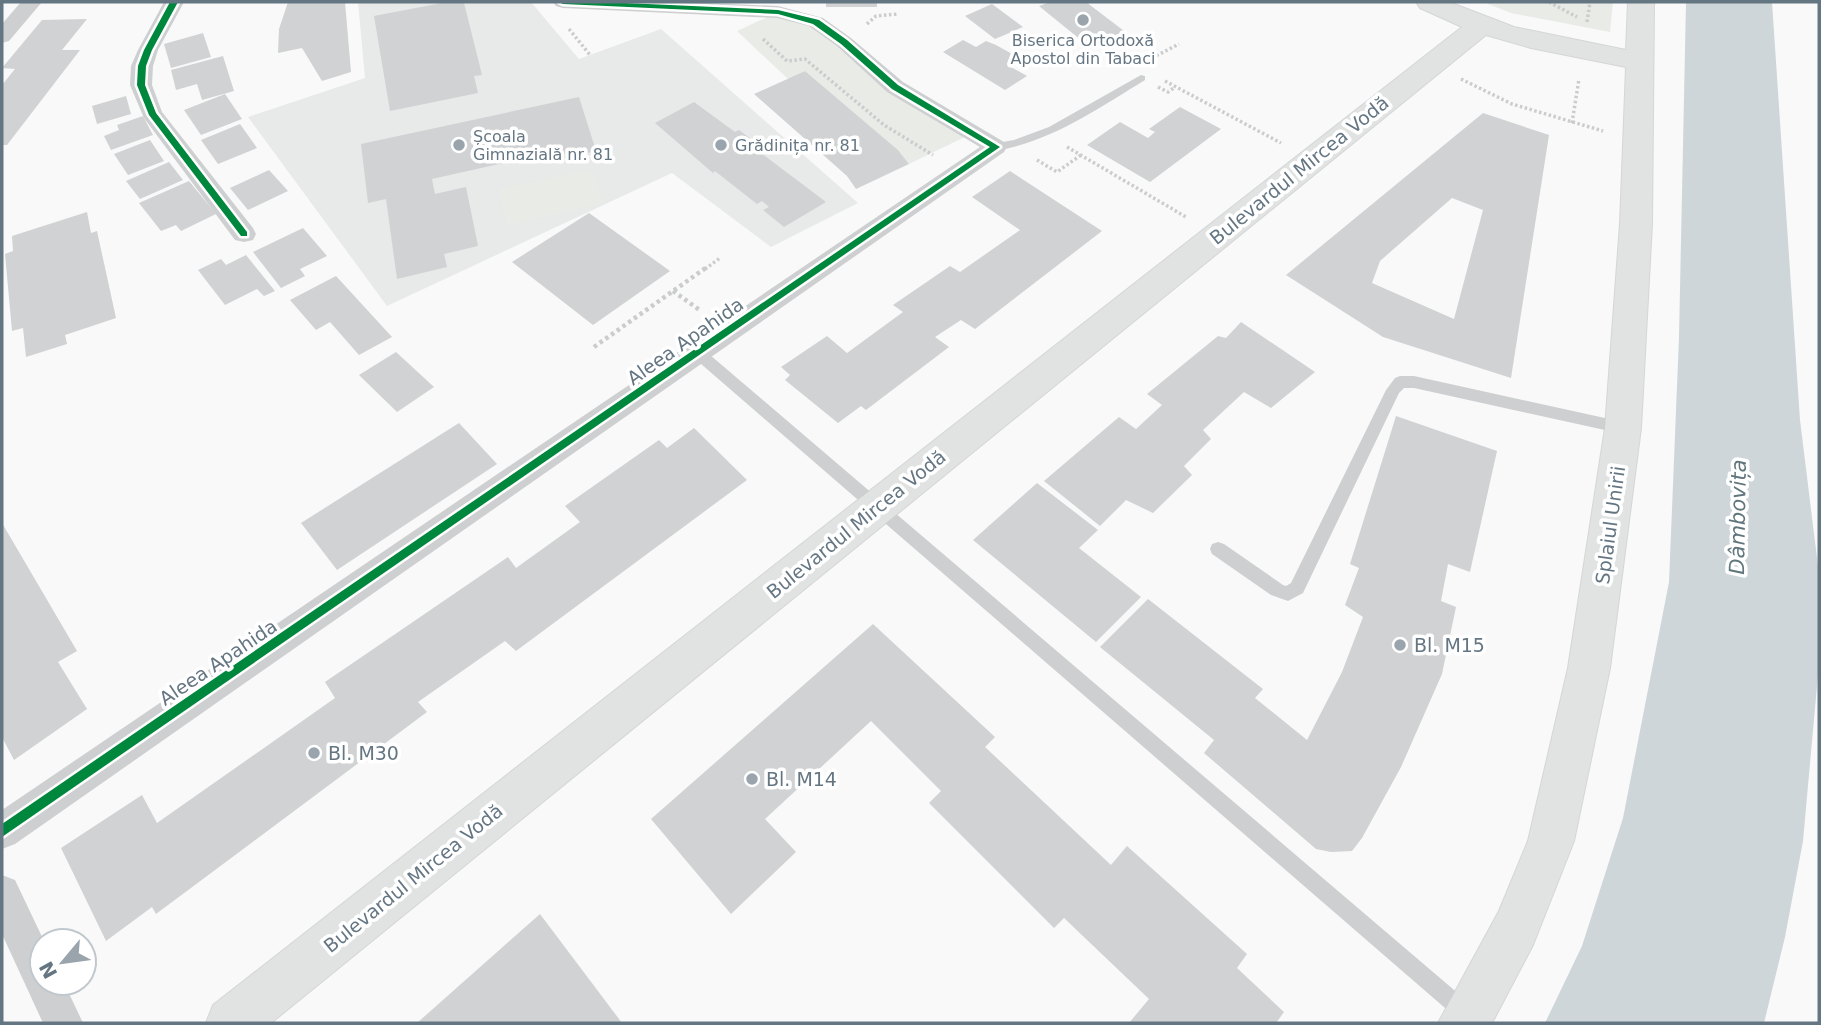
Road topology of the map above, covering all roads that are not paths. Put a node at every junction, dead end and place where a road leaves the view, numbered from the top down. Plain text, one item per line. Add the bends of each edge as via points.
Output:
1 (32, 2) edge
2 (174, 2) edge
3 (563, 2) edge
4 (1429, 2) edge
5 (1641, 2) edge
6 (1482, 25) junction
7 (2, 37) edge
8 (1639, 61) junction
9 (1141, 78) dead end
10 (995, 146) junction
11 (244, 234) dead end
12 (698, 354) junction
13 (1623, 428) junction
14 (877, 507) junction
15 (1218, 549) dead end
16 (2, 831) edge
17 (2, 892) edge
18 (28, 948) edge
19 (51, 997) edge
20 (1466, 1020) edge
21 (63, 1023) edge
22 (231, 1023) edge

1 - 7 street
2 - 11 street via 148,50 141,85 152,113
3 - 10 street via 799,16 829,30 895,88
4 - 6 main road
5 - 8 main road, Splaiul Unirii
6 - 8 main road
6 - 14 main road, Bulevardul Mircea Vodă
8 - 13 main road, Splaiul Unirii via 1636,224
9 - 10 lane via 1046,135 1017,145
10 - 12 street, Aleea Apahida
12 - 14 lane
12 - 16 street, Aleea Apahida
13 - 15 lane via 1400,382 1392,390 1297,588 1288,594 1277,590
13 - 20 main road, Splaiul Unirii via 1589,668 1550,841 1516,928
14 - 20 lane
14 - 22 main road, Bulevardul Mircea Vodă
17 - 18 street
19 - 21 street

